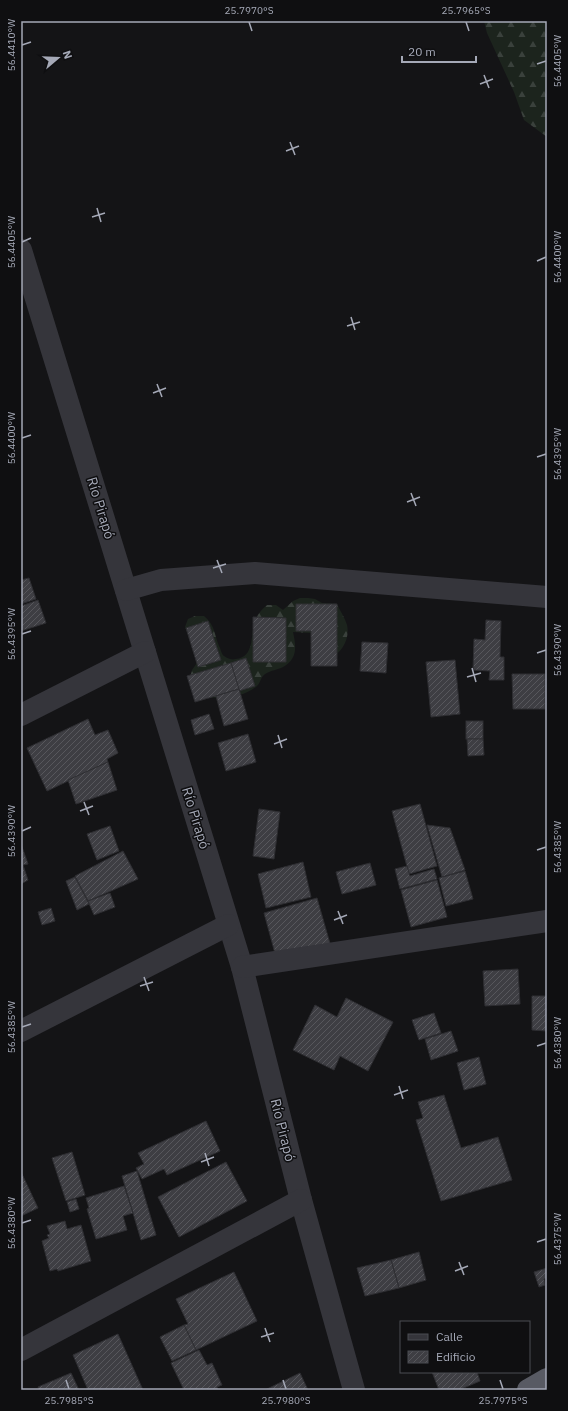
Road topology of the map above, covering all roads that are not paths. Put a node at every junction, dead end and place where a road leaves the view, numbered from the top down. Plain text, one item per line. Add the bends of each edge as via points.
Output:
1 (21, 250) edge
2 (126, 590) junction
3 (547, 597) edge
4 (145, 652) junction
5 (21, 715) edge
6 (547, 921) edge
7 (228, 924) junction
8 (242, 967) junction
9 (21, 1030) edge
10 (301, 1200) junction
11 (21, 1350) edge
12 (547, 1379) edge
13 (354, 1390) edge
14 (528, 1390) edge

1 - 2 street, Río Pirapó
2 - 3 street via 161,580 255,573
2 - 4 street, Río Pirapó
4 - 5 street
4 - 7 street, Río Pirapó
6 - 8 street
7 - 8 street, Río Pirapó
7 - 9 street
8 - 10 street, Río Pirapó
10 - 11 street
10 - 13 street, Río Pirapó
12 - 14 highway

